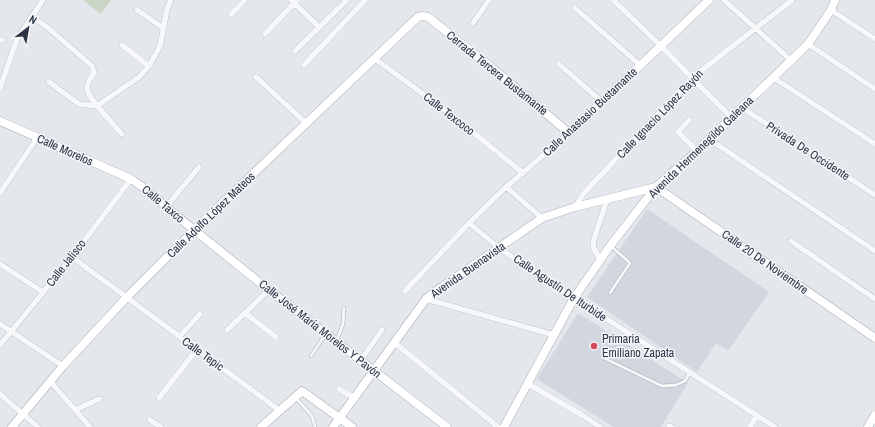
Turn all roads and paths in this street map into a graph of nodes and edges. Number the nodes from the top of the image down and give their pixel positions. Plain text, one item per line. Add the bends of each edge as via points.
1 (43, 0) edge
2 (171, 0) edge
3 (245, 0) edge
4 (347, 0) edge
5 (365, 0) edge
6 (490, 0) edge
7 (613, 0) edge
8 (709, 0) edge
9 (724, 0) edge
10 (792, 0) edge
11 (835, 0) edge
12 (294, 1) edge
13 (575, 8) dead end
14 (137, 10) dead end
15 (831, 10) junction
16 (231, 14) dead end
17 (423, 16) joint
18 (32, 17) junction
19 (472, 23) dead end
20 (319, 27) junction
21 (163, 28) junction
22 (756, 28) junction
23 (265, 34) dead end
24 (875, 39) edge
25 (808, 44) junction
26 (122, 45) dead end
27 (661, 46) junction
28 (295, 51) dead end
29 (374, 58) junction
30 (792, 61) junction
31 (304, 64) dead end
32 (559, 64) dead end
33 (640, 65) junction
34 (149, 66) junction
35 (256, 77) dead end
36 (2, 78) edge
37 (692, 78) junction
38 (774, 78) junction
39 (49, 82) dead end
40 (0, 88) edge
41 (875, 89) edge
42 (602, 101) junction
43 (97, 106) junction
44 (741, 107) junction
45 (731, 117) junction
46 (688, 120) dead end
47 (0, 121) edge
48 (306, 123) junction
49 (569, 133) junction
50 (122, 134) dead end
51 (37, 138) junction
52 (709, 139) junction
53 (875, 144) edge
54 (697, 151) junction
55 (200, 167) dead end
56 (523, 173) junction
57 (131, 179) junction
58 (656, 186) junction
59 (506, 187) junction
60 (0, 193) edge
61 (875, 195) edge
62 (607, 200) junction
63 (166, 207) junction
64 (575, 207) junction
65 (542, 218) junction
66 (469, 223) junction
67 (194, 230) junction
68 (791, 241) dead end
69 (610, 246) junction
70 (499, 248) junction
71 (875, 251) edge
72 (72, 257) junction
73 (600, 259) junction
74 (0, 264) edge
75 (269, 290) junction
76 (43, 292) junction
77 (405, 292) dead end
78 (610, 293) dead end
79 (127, 298) junction
80 (574, 298) junction
81 (875, 298) edge
82 (426, 299) junction
83 (344, 308) dead end
84 (244, 313) junction
85 (200, 314) dead end
86 (0, 324) edge
87 (227, 330) dead end
88 (382, 330) dead end
89 (11, 332) junction
90 (326, 333) junction
91 (554, 335) junction
92 (180, 336) junction
93 (276, 337) dead end
94 (875, 338) edge
95 (336, 342) junction
96 (394, 343) junction
97 (0, 345) edge
98 (197, 349) junction
99 (311, 356) dead end
100 (606, 359) dead end
101 (361, 360) junction
102 (64, 366) junction
103 (374, 371) junction
104 (690, 372) junction
105 (50, 381) junction
106 (528, 384) junction
107 (339, 389) dead end
108 (0, 394) edge
109 (294, 396) junction
110 (159, 398) dead end
111 (354, 398) junction
112 (99, 399) dead end
113 (75, 410) junction
114 (279, 410) junction
115 (23, 414) junction
116 (757, 415) junction
117 (875, 415) edge
118 (340, 418) junction
119 (150, 420) dead end
120 (12, 427) edge
121 (38, 427) edge
122 (90, 427) edge
123 (161, 427) edge
124 (261, 427) edge
125 (315, 427) edge
126 (333, 427) edge
127 (352, 427) edge
128 (447, 427) edge
129 (498, 427) edge
130 (504, 427) edge
131 (600, 427) edge
132 (750, 427) edge
133 (775, 427) edge
134 (868, 427) edge

1 - 18 street
2 - 21 street
3 - 16 street
4 - 20 street
5 - 31 street
6 - 19 street
7 - 27 street
8 - 27 main road, Calle Anastasio Bustamante
9 - 22 street
10 - 22 street, Calle Ignacio López Rayón
11 - 15 main road, Avenida Hermenegildo Galeana
12 - 20 street
12 - 23 street
13 - 33 street
14 - 21 street
15 - 24 street
15 - 25 main road, Avenida Hermenegildo Galeana
17 - 29 main road, Calle Adolfo López Mateos via 418,17
17 - 49 main road, Cerrada Tercera Bustamante via 428,17 492,67
18 - 36 street via 18,39
18 - 43 street via 92,66 94,73 87,92
20 - 28 street
21 - 34 street via 160,46
22 - 30 street
22 - 37 street, Calle Ignacio López Rayón
25 - 30 main road, Avenida Hermenegildo Galeana
25 - 41 street
26 - 34 street
27 - 33 main road, Calle Anastasio Bustamante
27 - 37 street
29 - 48 main road, Calle Adolfo López Mateos
29 - 56 street, Calle Texcoco via 453,116
30 - 38 main road, Avenida Hermenegildo Galeana
32 - 42 street
33 - 42 main road, Calle Anastasio Bustamante
34 - 43 street via 139,77
35 - 48 street
36 - 40 street
37 - 45 street
37 - 64 street, Calle Ignacio López Rayón via 584,193
38 - 44 main road, Avenida Hermenegildo Galeana
38 - 53 street
39 - 43 street via 79,104
42 - 49 main road, Calle Anastasio Bustamante
43 - 50 street
44 - 45 main road, Avenida Hermenegildo Galeana
44 - 61 street, Privada De Occidente
45 - 52 main road, Avenida Hermenegildo Galeana
46 - 54 street via 678,132
47 - 51 main road, Calle Morelos
48 - 67 main road, Calle Adolfo López Mateos
49 - 56 street, Calle Anastasio Bustamante
51 - 57 main road, Calle Morelos
51 - 60 street
52 - 54 main road, Avenida Hermenegildo Galeana
52 - 71 street
54 - 58 main road, Avenida Hermenegildo Galeana
55 - 63 street
56 - 59 street, Calle Anastasio Bustamante
57 - 63 main road, Calle Taxco
57 - 72 street, Calle Jalisco
58 - 62 main road, Avenida Buenavista
58 - 69 main road, Avenida Hermenegildo Galeana
58 - 94 main road, Calle 20 De Noviembre
59 - 65 street
59 - 66 street, Calle Anastasio Bustamante
62 - 64 main road, Avenida Buenavista
62 - 73 street via 593,242
63 - 67 main road, Calle Taxco
64 - 65 main road, Avenida Buenavista
65 - 70 main road, Avenida Buenavista
66 - 70 street, Calle Agustín De Iturbide
66 - 77 street, Calle Anastasio Bustamante
67 - 75 main road, Calle José María Morelos Y Pavón
67 - 79 main road, Calle Adolfo López Mateos
68 - 81 street
69 - 73 main road, Avenida Hermenegildo Galeana
69 - 78 lane via 630,264
70 - 80 street, Calle Agustín De Iturbide
70 - 82 main road, Avenida Buenavista
72 - 76 street, Calle Jalisco
72 - 79 street, Calle Tepic
73 - 80 main road, Avenida Hermenegildo Galeana
74 - 76 street
75 - 84 street
75 - 90 main road, Calle José María Morelos Y Pavón
76 - 89 street, Calle Jalisco
79 - 92 street, Calle Tepic
79 - 102 main road, Calle Adolfo López Mateos
80 - 91 main road, Avenida Hermenegildo Galeana
80 - 104 street, Calle Agustín De Iturbide
82 - 91 street
82 - 96 main road, Avenida Buenavista
83 - 95 lane via 343,324
84 - 87 street
84 - 93 street
85 - 92 street
86 - 89 street
88 - 101 street
89 - 97 street, Calle Jalisco
89 - 102 street
90 - 95 main road, Calle José María Morelos Y Pavón
90 - 99 lane
91 - 106 main road, Avenida Hermenegildo Galeana
92 - 98 street, Calle Tepic
95 - 101 main road, Calle José María Morelos Y Pavón
96 - 103 main road, Avenida Buenavista
96 - 129 street
98 - 110 street
98 - 114 street, Calle Tepic
100 - 104 lane via 662,386 685,382
101 - 103 main road, Calle José María Morelos Y Pavón
102 - 105 main road, Calle Adolfo López Mateos
103 - 111 main road, Avenida Buenavista
103 - 128 main road, Calle José María Morelos Y Pavón
104 - 116 street, Calle Agustín De Iturbide
105 - 113 street
105 - 115 main road, Calle Adolfo López Mateos
106 - 130 main road, Avenida Hermenegildo Galeana
106 - 131 street
107 - 111 street
108 - 115 street
109 - 114 main road
109 - 118 main road via 302,391
109 - 125 lane via 312,416
111 - 118 main road, Avenida Buenavista
112 - 113 street
113 - 122 street
114 - 124 main road
115 - 120 main road, Calle Adolfo López Mateos
115 - 121 street
116 - 132 street
116 - 133 street, Calle Agustín De Iturbide
117 - 134 main road
118 - 126 main road, Avenida Buenavista
118 - 127 main road
119 - 123 street

